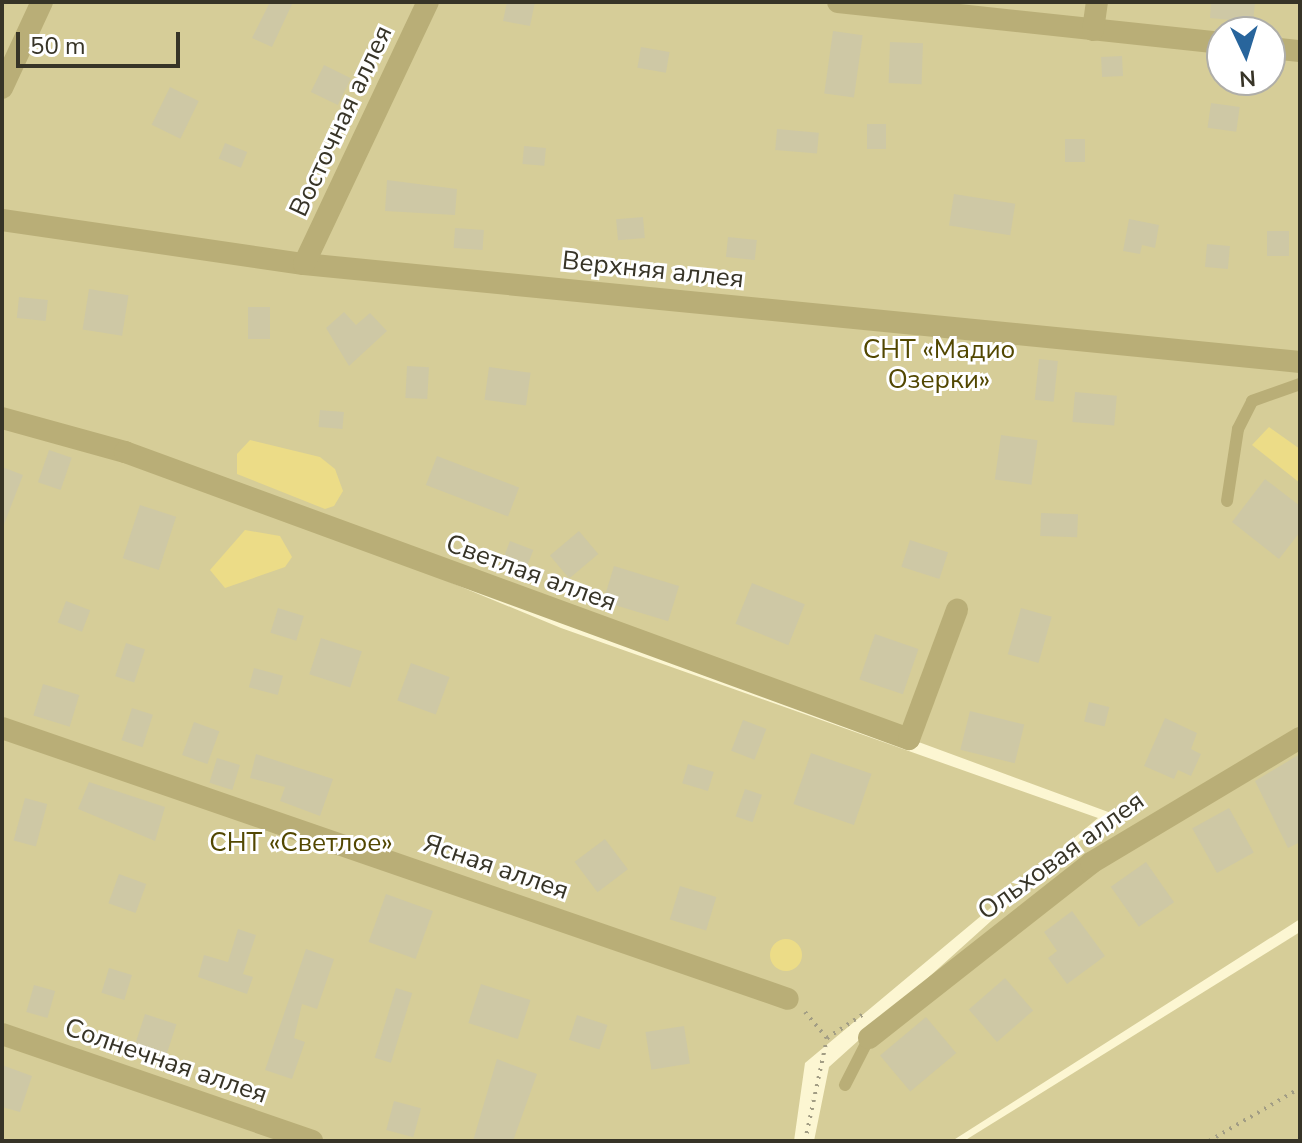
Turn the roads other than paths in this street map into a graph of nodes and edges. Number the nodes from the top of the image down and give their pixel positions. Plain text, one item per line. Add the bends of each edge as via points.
1 (42, 2) edge
2 (428, 2) edge
3 (838, 2) edge
4 (1097, 2) edge
5 (1093, 30) junction
6 (1206, 41) edge
7 (2, 88) edge
8 (2, 220) edge
9 (304, 264) junction
10 (1300, 362) edge
11 (1300, 384) edge
12 (2, 418) edge
13 (1227, 501) dead end
14 (957, 610) dead end
15 (2, 728) edge
16 (1300, 738) edge
17 (788, 999) road end
18 (2, 1034) edge
19 (869, 1038) joint
20 (845, 1085) dead end
21 (312, 1141) edge

1 - 7 street
2 - 9 street, Восточная аллея
3 - 5 street
4 - 5 street
5 - 6 street
8 - 9 street, Верхняя аллея
9 - 10 street, Верхняя аллея
11 - 13 lane via 1252,401 1238,429
12 - 14 street, Светлая аллея via 125,452 909,739
15 - 17 street, Ясная аллея
16 - 19 street, Ольховая аллея via 1091,863
18 - 21 street, Солнечная аллея
19 - 20 lane

